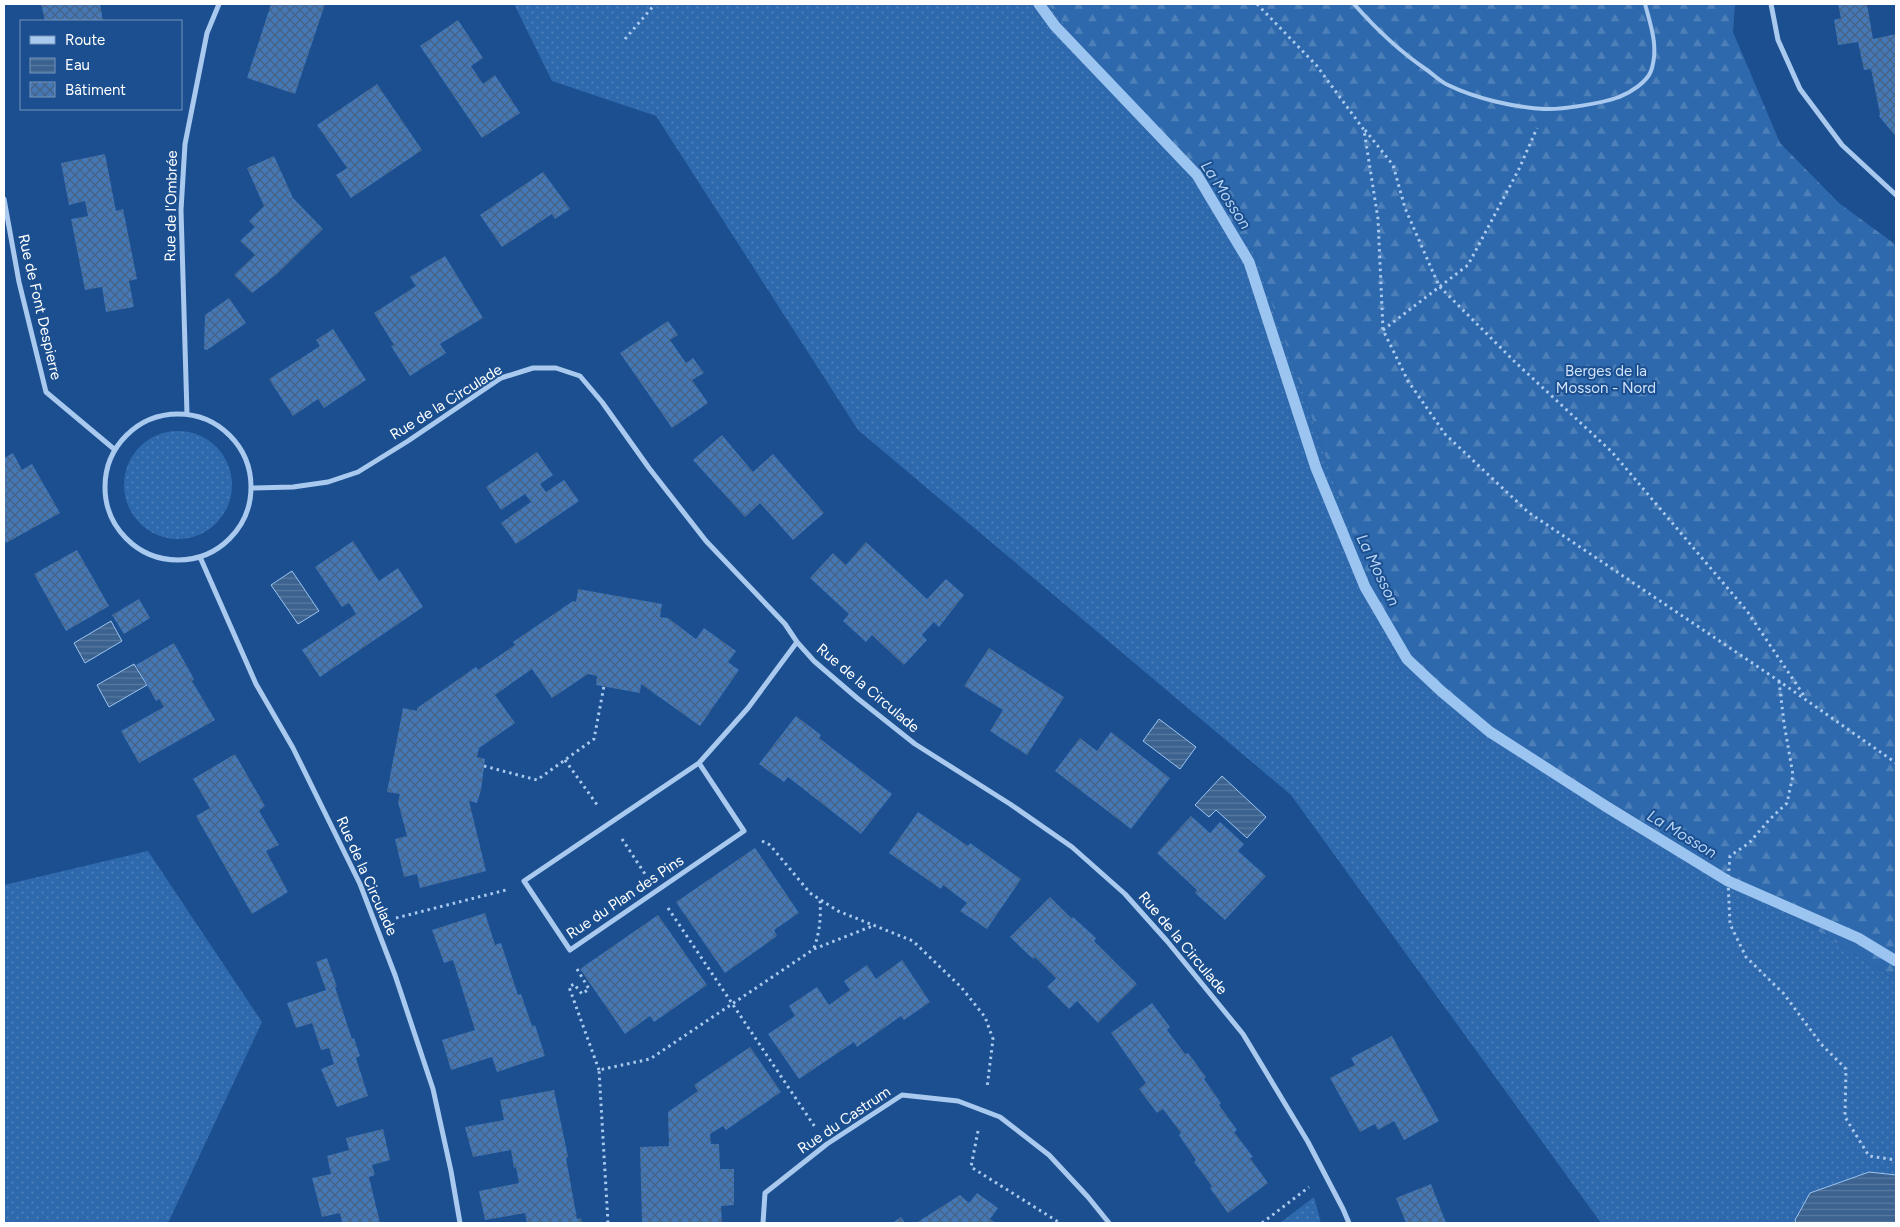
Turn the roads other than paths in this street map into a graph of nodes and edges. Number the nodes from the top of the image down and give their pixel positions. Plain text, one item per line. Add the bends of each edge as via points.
1 (218, 4) edge
2 (1354, 4) edge
3 (1645, 4) edge
4 (1771, 4) edge
5 (1896, 195) edge
6 (4, 199) edge
7 (187, 414) junction
8 (114, 449) junction
9 (251, 488) junction
10 (200, 557) junction
11 (797, 642) junction
12 (699, 763) junction
13 (460, 1223) edge
14 (763, 1223) edge
15 (1109, 1223) edge
16 (1349, 1223) edge

1 - 7 street, Rue de l'Ombrée via 207,33 185,144 181,210
2 - 3 lane via 1376,29 1447,85 1494,101 1545,109 1620,97 1636,88 1650,73 1654,56 1653,34
4 - 5 street via 1778,40 1800,89 1842,145
6 - 8 street, Rue de Font Despierre via 46,392
7 - 8 street via 166,414 145,421 128,432
7 - 9 street via 208,420 226,431 240,447 248,467
8 - 10 street via 106,473 105,498 113,522 129,542 150,555 175,560
9 - 10 street via 248,510 237,531 220,547
9 - 11 street, Rue de la Circulade via 328,482 358,472 501,378 533,368 556,368 580,376 706,541 785,624
10 - 13 street, Rue de la Circulade via 256,684 293,748 360,884 396,975 433,1089
11 - 12 street via 748,708
11 - 16 street, Rue de la Circulade via 814,661 915,744 1072,848 1125,894 1243,1034 1308,1142
12 - 12 street, Rue du Plan des Pins via 744,831 570,950 524,880
14 - 15 street, Rue du Castrum via 766,1192 827,1144 902,1095 958,1101 1000,1117 1049,1155

